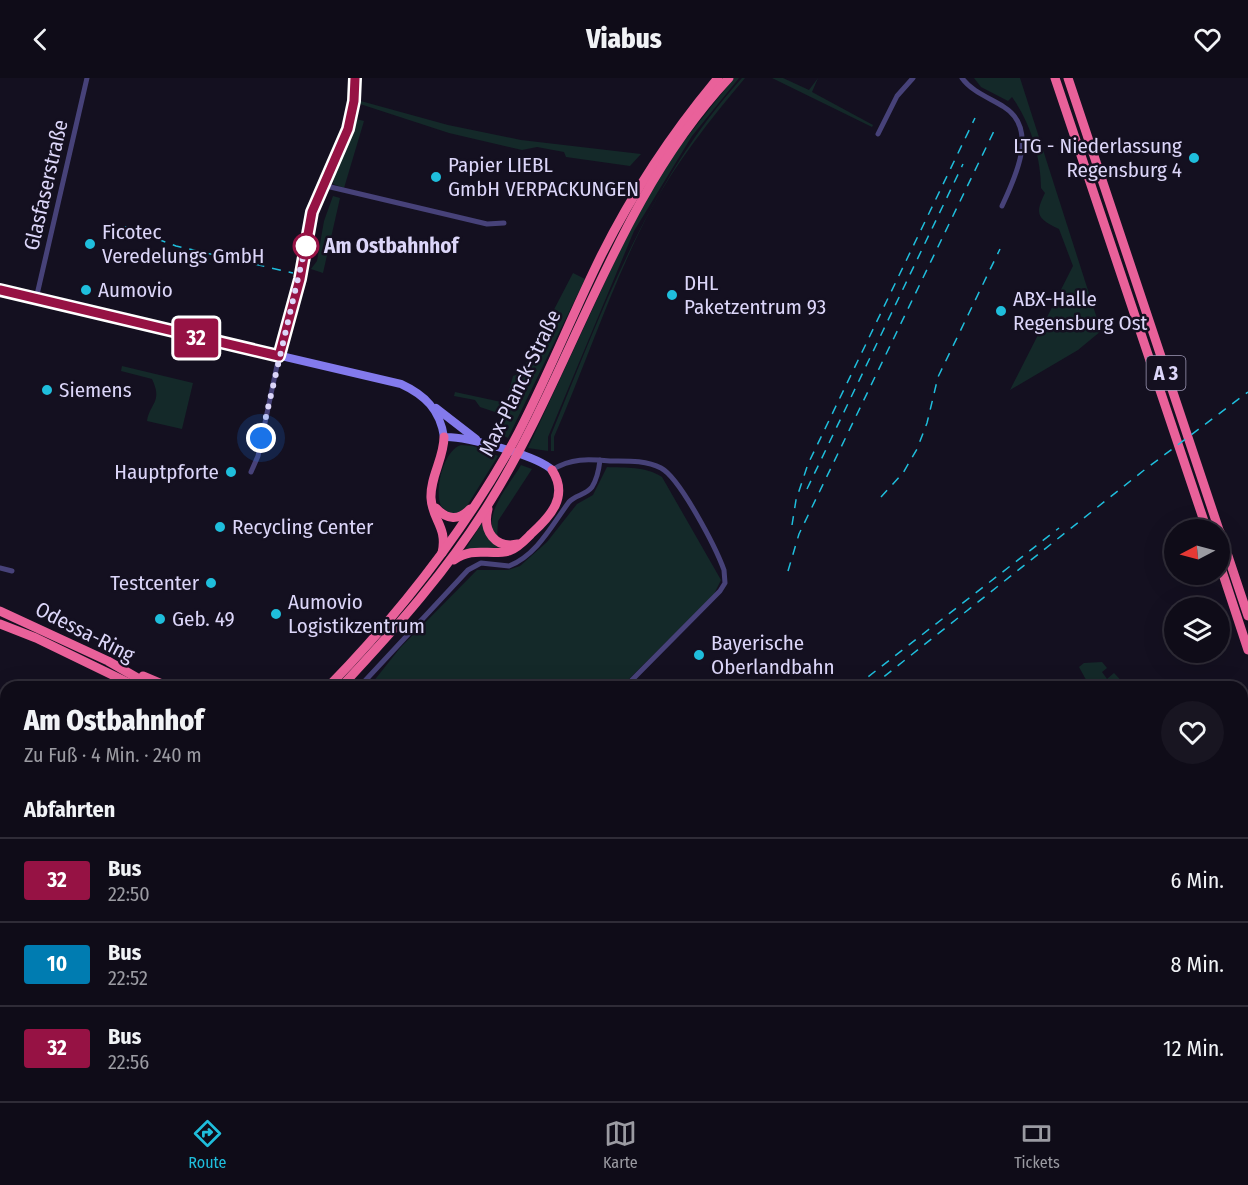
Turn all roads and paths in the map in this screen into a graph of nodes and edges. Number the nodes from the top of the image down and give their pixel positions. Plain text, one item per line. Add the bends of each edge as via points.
1 (87, 78) edge
2 (355, 78) edge
3 (718, 78) edge
4 (729, 78) edge
5 (913, 78) edge
6 (962, 78) edge
7 (968, 78) edge
8 (1055, 78) edge
9 (1068, 78) edge
10 (972, 88) junction
11 (878, 134) dead end
12 (322, 186) junction
13 (1002, 206) dead end
14 (504, 223) dead end
15 (0, 290) edge
16 (36, 299) junction
17 (279, 356) junction
18 (432, 405) junction
19 (444, 437) junction
20 (478, 440) junction
21 (518, 441) junction
22 (600, 460) junction
23 (552, 470) junction
24 (251, 472) dead end
25 (488, 496) junction
26 (432, 502) junction
27 (1204, 519) edge
28 (1215, 519) edge
29 (523, 542) junction
30 (444, 561) junction
31 (1230, 563) edge
32 (0, 568) edge
33 (12, 571) dead end
34 (1227, 585) edge
35 (0, 611) edge
36 (1248, 616) edge
37 (0, 624) edge
38 (1248, 650) edge
39 (108, 661) junction
40 (125, 681) edge
41 (143, 681) edge
42 (156, 681) edge
43 (334, 681) edge
44 (346, 681) edge
45 (368, 681) edge
46 (632, 681) edge

1 - 16 street, Glasfaserstraße
2 - 12 street via 348,129
3 - 21 highway, Max-Planck-Straße via 661,153 623,214
4 - 21 highway, Max-Planck-Straße via 668,157 630,220
5 - 11 street via 897,96
6 - 10 street
7 - 10 street
8 - 27 highway, A 3
9 - 28 highway, A 3
10 - 13 street via 1010,112 1021,133 1020,159
12 - 14 street via 487,224
12 - 17 street via 310,218 300,279
15 - 16 street
16 - 17 street
17 - 18 street via 401,384
17 - 24 street via 258,456
18 - 19 street
18 - 20 street
19 - 20 street
19 - 26 highway
20 - 23 street via 541,461
21 - 25 highway, Max-Planck-Straße
22 - 23 street via 573,460
22 - 45 street via 594,484 570,501 564,514 533,549 509,566 481,563 468,570
22 - 46 street via 648,464 671,474 725,576 720,591
23 - 29 highway via 559,482 557,505
25 - 26 highway via 454,518 446,517
25 - 29 highway via 486,522 490,536 503,544
25 - 30 highway, Max-Planck-Straße
26 - 30 highway via 444,532
29 - 30 highway via 508,551 468,552
30 - 43 highway, Max-Planck-Straße
30 - 44 highway, Max-Planck-Straße via 416,604
31 - 36 highway, A 3
32 - 33 street
34 - 38 highway
35 - 39 highway, Odessa-Ring
37 - 40 highway, Odessa-Ring
39 - 41 highway, Odessa-Ring
39 - 42 highway

